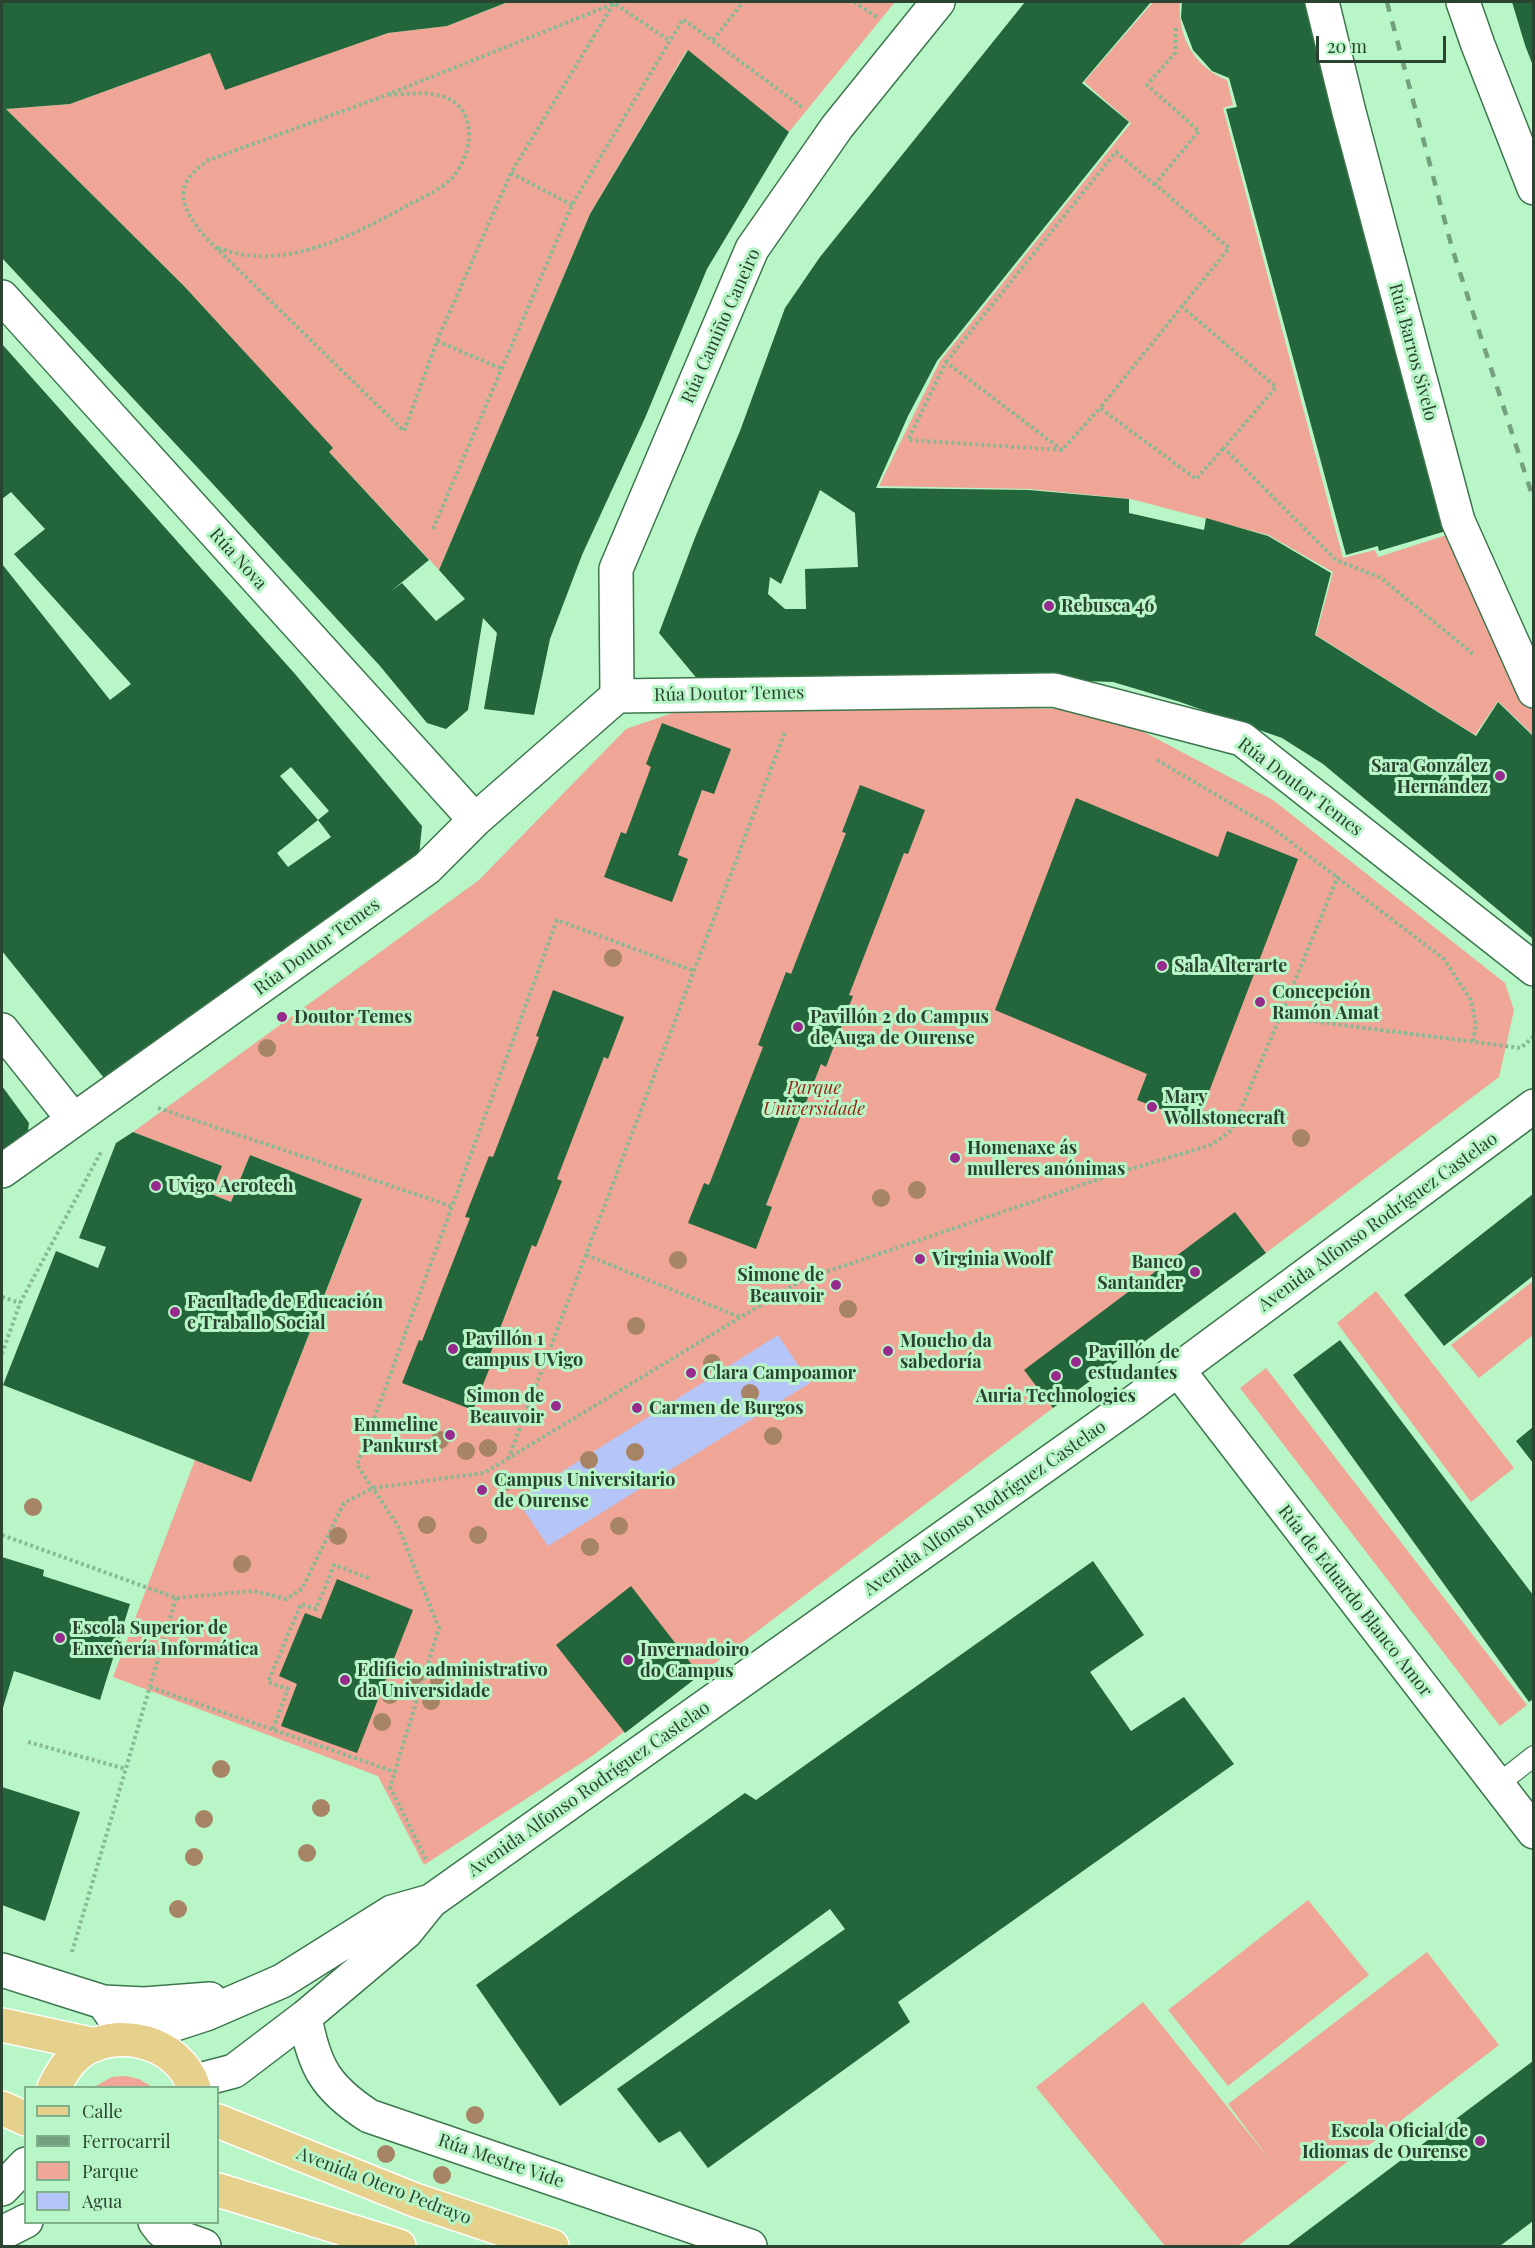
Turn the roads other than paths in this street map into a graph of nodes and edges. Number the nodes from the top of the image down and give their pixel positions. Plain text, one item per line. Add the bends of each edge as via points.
1 (938, 2) edge
2 (1322, 2) edge
3 (1464, 2) edge
4 (1533, 188) edge
5 (2, 297) edge
6 (1533, 691) edge
7 (617, 696) junction
8 (475, 820) junction
9 (1533, 969) edge
10 (2, 1030) edge
11 (1533, 1106) edge
12 (73, 1119) junction
13 (2, 1171) edge
14 (1178, 1370) junction
15 (1533, 1756) edge
16 (1497, 1785) junction
17 (1533, 1832) edge
18 (431, 1901) junction
19 (2, 1970) edge
20 (247, 1996) junction
21 (103, 2002) junction
22 (305, 2017) junction
23 (2, 2025) edge
24 (129, 2039) junction
25 (95, 2045) junction
26 (193, 2085) edge
27 (55, 2086) edge
28 (2, 2108) edge
29 (24, 2118) edge
30 (219, 2121) edge
31 (24, 2166) edge
32 (2, 2189) edge
33 (219, 2190) edge
34 (24, 2222) edge
35 (156, 2224) edge
36 (2, 2233) edge
37 (204, 2247) edge
38 (399, 2247) edge
39 (552, 2247) edge
40 (750, 2247) edge

1 - 7 street, Rúa Camiño Caneiro via 834,130 752,249 616,568
2 - 6 street, Rúa Barros Sivelo via 1458,521
3 - 4 street
5 - 8 street, Rúa Nova
7 - 8 street, Rúa Doutor Temes
7 - 9 street, Rúa Doutor Temes via 1054,690 1242,739
8 - 12 street, Rúa Doutor Temes via 427,868
10 - 12 street
11 - 14 street, Avenida Alfonso Rodríguez Castelao
12 - 13 street, Rúa Doutor Temes
14 - 16 street, Rúa de Eduardo Blanco Amor
14 - 18 street, Avenida Alfonso Rodríguez Castelao
15 - 16 lane
16 - 17 street, Rúa de Eduardo Blanco Amor
18 - 20 street, Avenida Alfonso Rodríguez Castelao via 392,1912 282,1982
18 - 22 street, Avenida Alfonso Rodríguez Castelao via 406,1932
19 - 21 street
20 - 21 street via 144,2004
20 - 24 street, Avenida Alfonso Rodríguez Castelao
21 - 24 street
22 - 26 street, Avenida Alfonso Rodríguez Castelao via 234,2071
22 - 40 street, Rúa Mestre Vide via 309,2043 323,2076 342,2098 369,2116
23 - 25 main road
24 - 25 main road
24 - 26 main road via 168,2053
25 - 27 main road via 65,2068
28 - 29 main road
30 - 39 main road, Avenida Otero Pedrayo via 415,2199
31 - 32 street
33 - 38 main road
34 - 36 street
35 - 37 street via 162,2231

